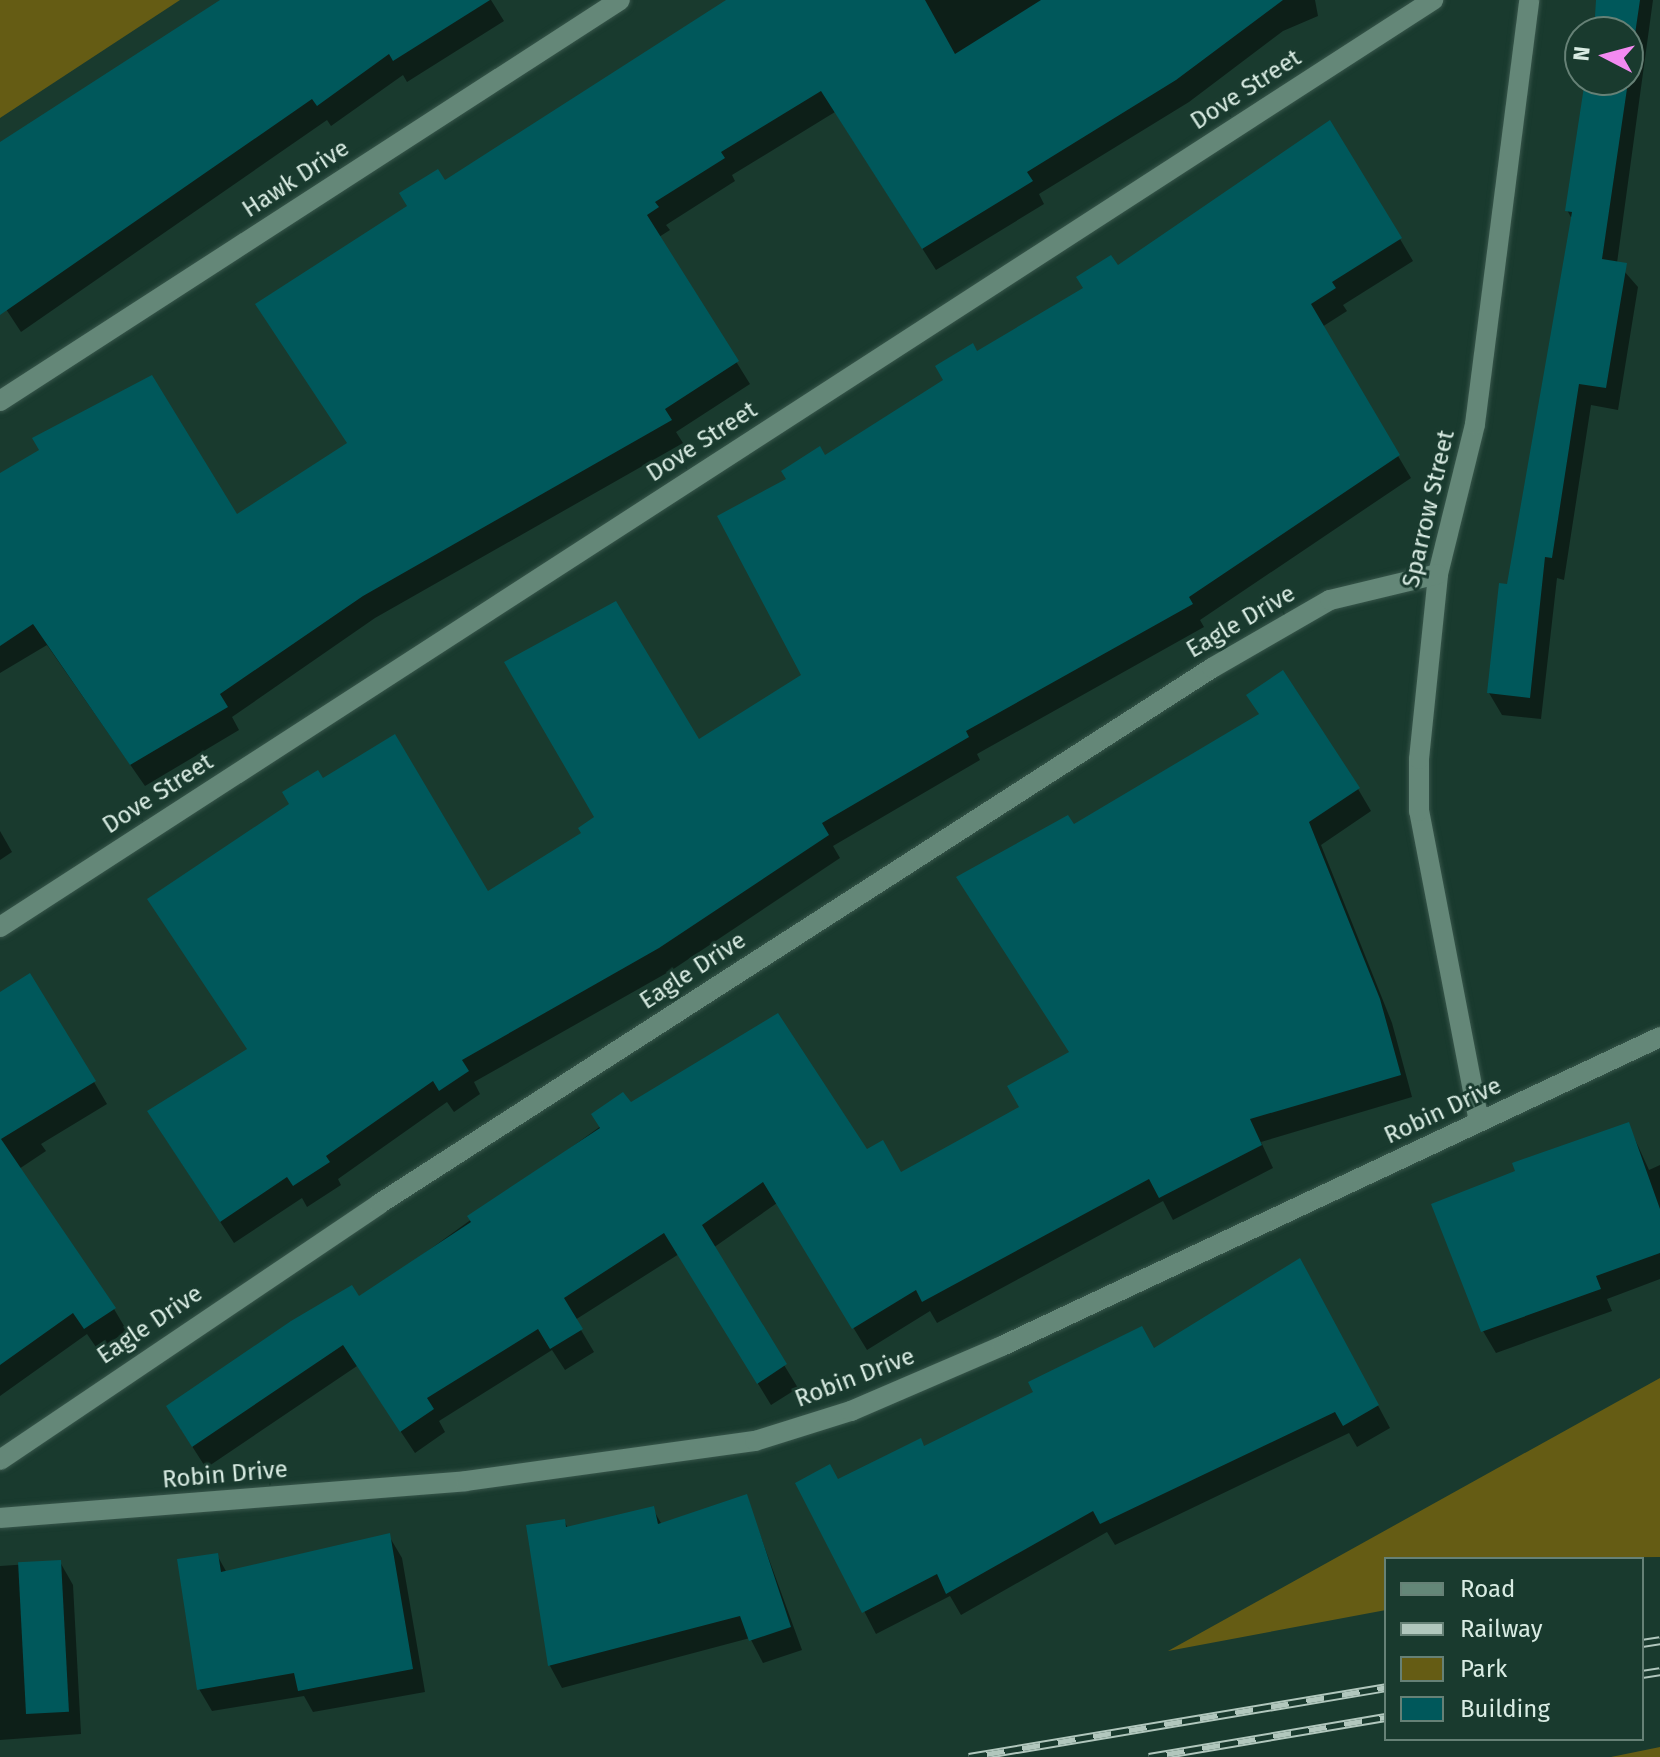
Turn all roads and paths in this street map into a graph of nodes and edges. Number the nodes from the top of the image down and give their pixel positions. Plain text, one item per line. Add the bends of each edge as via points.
1 (620, 0) edge
2 (1433, 0) edge
3 (1529, 0) edge
4 (0, 401) edge
5 (1438, 574) junction
6 (0, 927) edge
7 (1660, 1037) edge
8 (1479, 1122) junction
9 (0, 1460) edge
10 (0, 1518) edge

1 - 4 street, Hawk Drive
2 - 6 street, Dove Street
3 - 5 street, Sparrow Street via 1475,424
5 - 8 street, Sparrow Street via 1419,811
5 - 9 street, Eagle Drive via 1330,600 1212,668 379,1204
7 - 8 street, Robin Drive
8 - 10 street, Robin Drive via 1002,1346 851,1411 755,1441 466,1481

